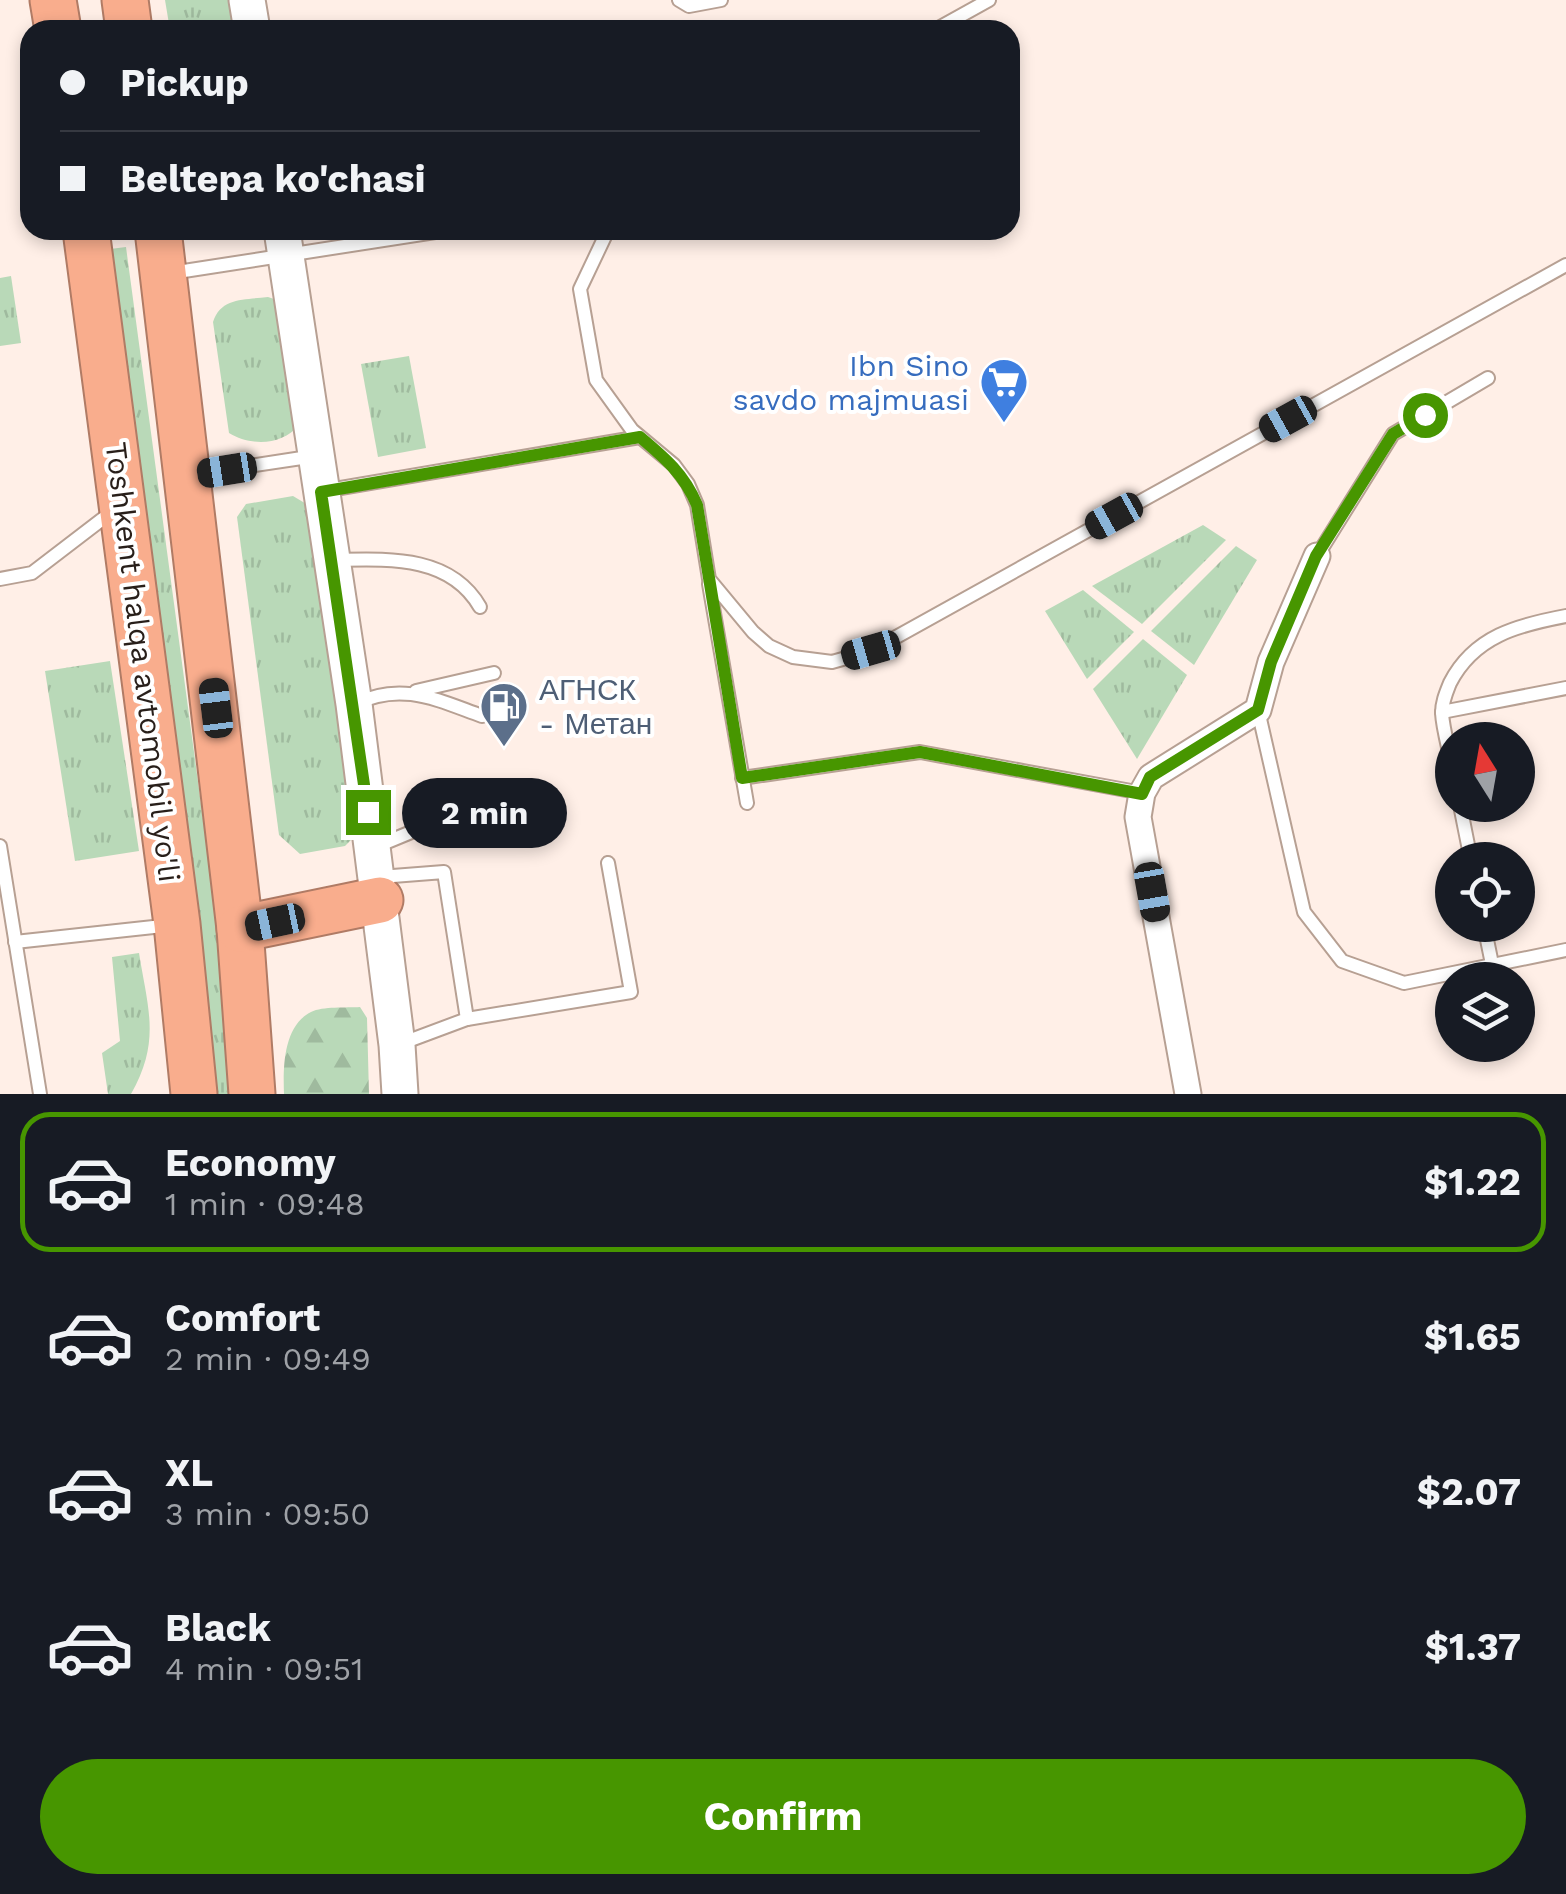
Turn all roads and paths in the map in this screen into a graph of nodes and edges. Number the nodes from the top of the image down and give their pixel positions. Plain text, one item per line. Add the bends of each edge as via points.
1 (679, 0) edge
2 (721, 0) edge
3 (989, 0) edge
4 (953, 20) edge
5 (87, 240) edge
6 (159, 240) edge
7 (311, 240) edge
8 (603, 240) edge
9 (284, 242) edge
10 (1566, 265) edge
11 (164, 274) junction
12 (1488, 378) dead end
13 (640, 437) junction
14 (316, 456) junction
15 (188, 476) junction
16 (321, 492) junction
17 (122, 504) junction
18 (1316, 556) joint
19 (331, 560) junction
20 (0, 579) edge
21 (709, 580) junction
22 (480, 607) dead end
23 (1566, 616) edge
24 (494, 674) dead end
25 (1566, 688) edge
26 (414, 691) junction
27 (354, 704) junction
28 (1258, 710) junction
29 (1442, 712) junction
30 (482, 716) dead end
31 (1444, 722) edge
32 (742, 778) junction
33 (1142, 794) junction
34 (496, 796) dead end
35 (747, 803) dead end
36 (0, 846) edge
37 (608, 863) dead end
38 (376, 875) junction
39 (177, 924) junction
40 (240, 929) junction
41 (16, 942) junction
42 (1566, 950) edge
43 (1503, 962) edge
44 (1435, 976) edge
45 (468, 1019) junction
46 (397, 1044) junction
47 (40, 1094) edge
48 (194, 1094) edge
49 (252, 1094) edge
50 (400, 1094) edge
51 (1188, 1094) edge

1 - 2 lane via 689,6
3 - 4 lane
5 - 17 highway, Toshkent halqa avtomobil yo'li
6 - 11 highway
7 - 9 lane
8 - 13 lane via 580,289 596,380
9 - 11 lane
9 - 14 street
10 - 21 lane via 871,650 832,662 792,657 753,632
11 - 15 highway
12 - 18 lane via 1393,434
13 - 16 lane
13 - 21 lane via 688,484
14 - 15 lane
14 - 16 street
15 - 40 highway
16 - 19 street
17 - 20 lane via 32,573
17 - 39 highway, Toshkent halqa avtomobil yo'li
18 - 28 street
19 - 22 lane via 426,564 469,588
19 - 27 street
21 - 32 lane
23 - 29 lane via 1490,638 1456,673
24 - 26 lane
25 - 29 lane
26 - 27 lane
26 - 30 lane
27 - 38 street
28 - 33 street via 1150,777
28 - 44 lane via 1304,912 1342,962 1404,983
29 - 31 lane
32 - 33 lane via 920,752
32 - 35 lane
33 - 51 street via 1138,817
34 - 38 lane
36 - 41 lane
37 - 45 lane via 631,992
38 - 40 highway
38 - 45 lane via 444,872
38 - 46 street
39 - 41 lane
39 - 48 highway, Toshkent halqa avtomobil yo'li
40 - 49 highway
41 - 47 lane
42 - 43 lane
45 - 46 lane
46 - 50 street

